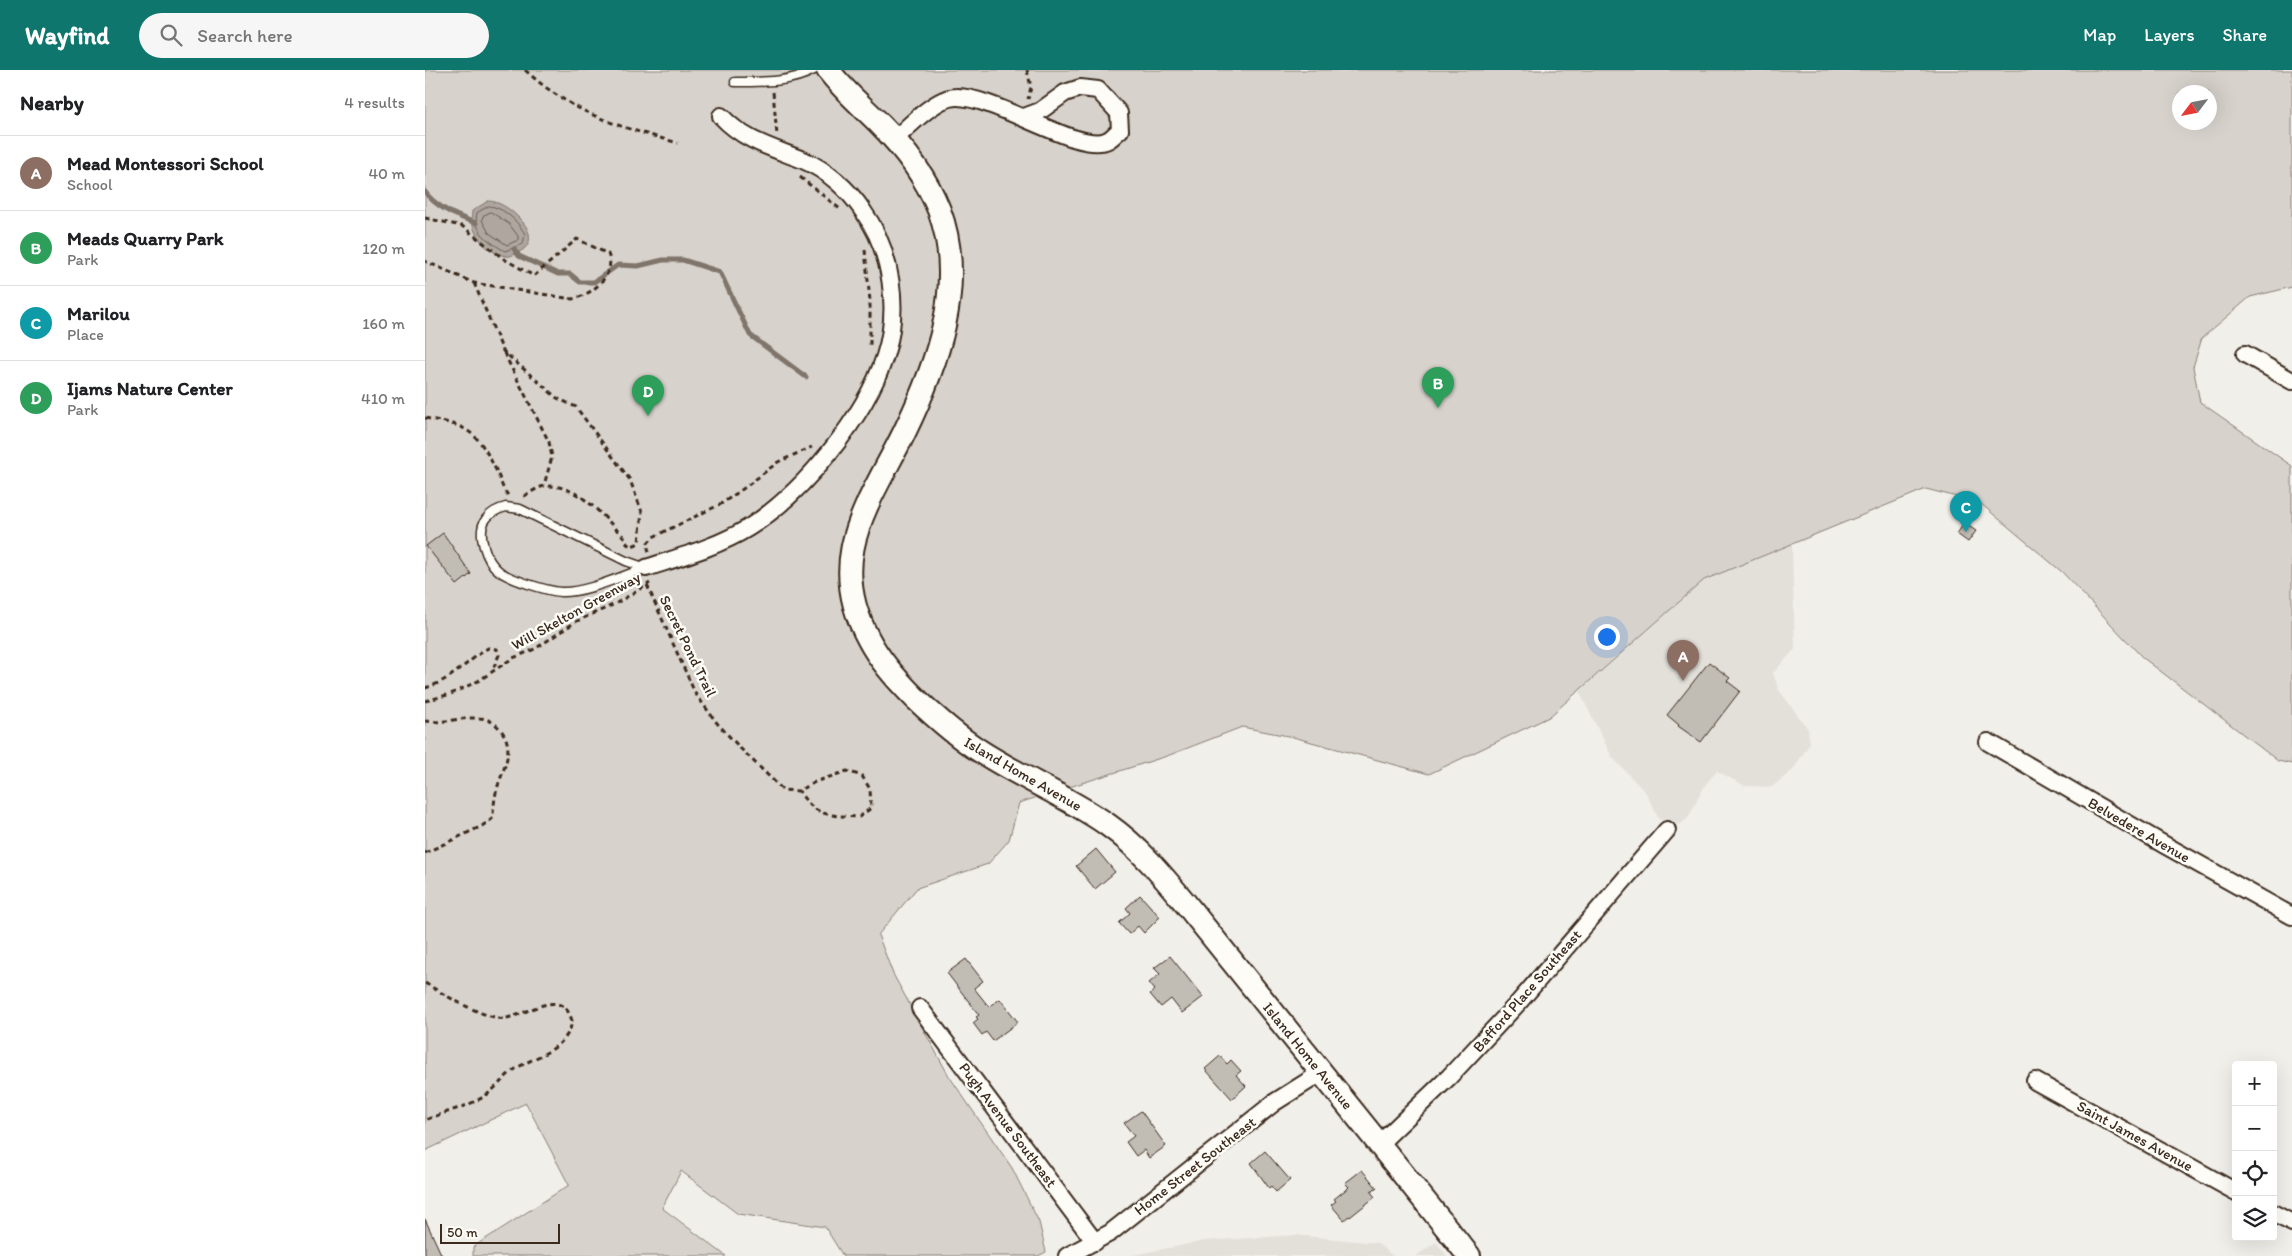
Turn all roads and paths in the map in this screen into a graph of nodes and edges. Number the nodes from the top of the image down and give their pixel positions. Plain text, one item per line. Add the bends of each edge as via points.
1 (525, 70) edge
2 (814, 70) edge
3 (828, 70) edge
4 (1027, 70) edge
5 (735, 82) dead end
6 (769, 82) junction
7 (721, 116) dead end
8 (1024, 117) junction
9 (894, 140) junction
10 (678, 143) dead end
11 (783, 153) junction
12 (845, 213) dead end
13 (425, 218) edge
14 (864, 247) dead end
15 (425, 261) edge
16 (473, 283) junction
17 (503, 351) junction
18 (870, 351) dead end
19 (2245, 354) dead end
20 (2292, 381) edge
21 (425, 418) edge
22 (815, 445) dead end
23 (545, 485) junction
24 (517, 505) junction
25 (639, 544) junction
26 (647, 544) junction
27 (650, 567) junction
28 (647, 585) junction
29 (492, 671) junction
30 (425, 688) edge
31 (425, 702) edge
32 (425, 722) edge
33 (1987, 742) dead end
34 (799, 791) junction
35 (1667, 830) dead end
36 (425, 853) edge
37 (2292, 916) edge
38 (425, 984) edge
39 (920, 1008) dead end
40 (1321, 1073) junction
41 (2035, 1081) dead end
42 (425, 1120) edge
43 (1379, 1144) junction
44 (2232, 1190) edge
45 (2277, 1214) edge
46 (2292, 1223) edge
47 (1095, 1242) junction
48 (1067, 1256) edge
49 (1469, 1256) edge

1 - 10 path via 560,99 588,114
2 - 6 lane via 791,80
3 - 9 street, Island Home Avenue
4 - 8 path via 1031,87
5 - 6 lane
6 - 11 path via 774,96 778,141
7 - 11 street via 743,136
8 - 8 street via 1055,133 1087,143 1107,141 1120,130 1119,113 1098,90 1080,88 1065,93 1040,111
8 - 9 street via 955,97 930,107
9 - 40 street, Island Home Avenue via 920,173 939,210 947,238 950,282 944,326 928,376 905,431 870,497 855,536 851,558 852,590 863,628 877,653 900,682 950,729 979,751 1089,812 1138,849
11 - 12 path via 790,167 804,181
11 - 27 street via 814,166 832,178 853,199 873,227 885,258 891,290 891,326 885,355 875,381 846,430 781,504 728,538
13 - 16 path via 462,226 504,259 534,276 577,239 608,254 610,260 601,283 591,292 572,299
14 - 18 path via 870,301
15 - 16 path
16 - 17 path
17 - 23 path via 549,442 552,457
17 - 25 path via 557,398 576,407 630,480 642,512
19 - 20 street
21 - 24 path via 454,423 478,439 505,493
22 - 26 path via 785,458 721,504 653,537
23 - 24 path
23 - 25 path via 578,494 625,538 627,544
24 - 27 lane via 626,561
24 - 27 lane via 495,511 486,519 482,530 486,553 500,573 550,590 569,592
25 - 26 path
26 - 27 path, Will Skelton Greenway
27 - 28 path, Will Skelton Greenway via 658,573
28 - 29 path, Will Skelton Greenway
28 - 34 path, Secret Pond Trail via 695,693 711,715 783,790
29 - 30 path via 499,655 497,649 488,648 471,658 458,673
29 - 31 path, Will Skelton Greenway via 451,694
32 - 36 path via 482,718 500,728 507,738 509,750 496,790 492,819
33 - 37 street, Belvedere Avenue
34 - 34 path, Secret Pond Trail via 847,772 862,776 870,789 871,808 859,818 823,814 807,803
35 - 43 street, Bafford Place Southeast via 1519,1002 1449,1077
38 - 42 path via 497,1018 507,1019 538,1005 554,1004 566,1009 572,1021 569,1034 557,1046 544,1056 518,1067 487,1095
39 - 47 street, Pugh Avenue Southeast
40 - 43 street, Island Home Avenue
40 - 47 street, Home Street Southeast via 1275,1102
41 - 44 street, Saint James Avenue
43 - 49 street, Island Home Avenue
45 - 46 street
47 - 48 street, Home Street Southeast

